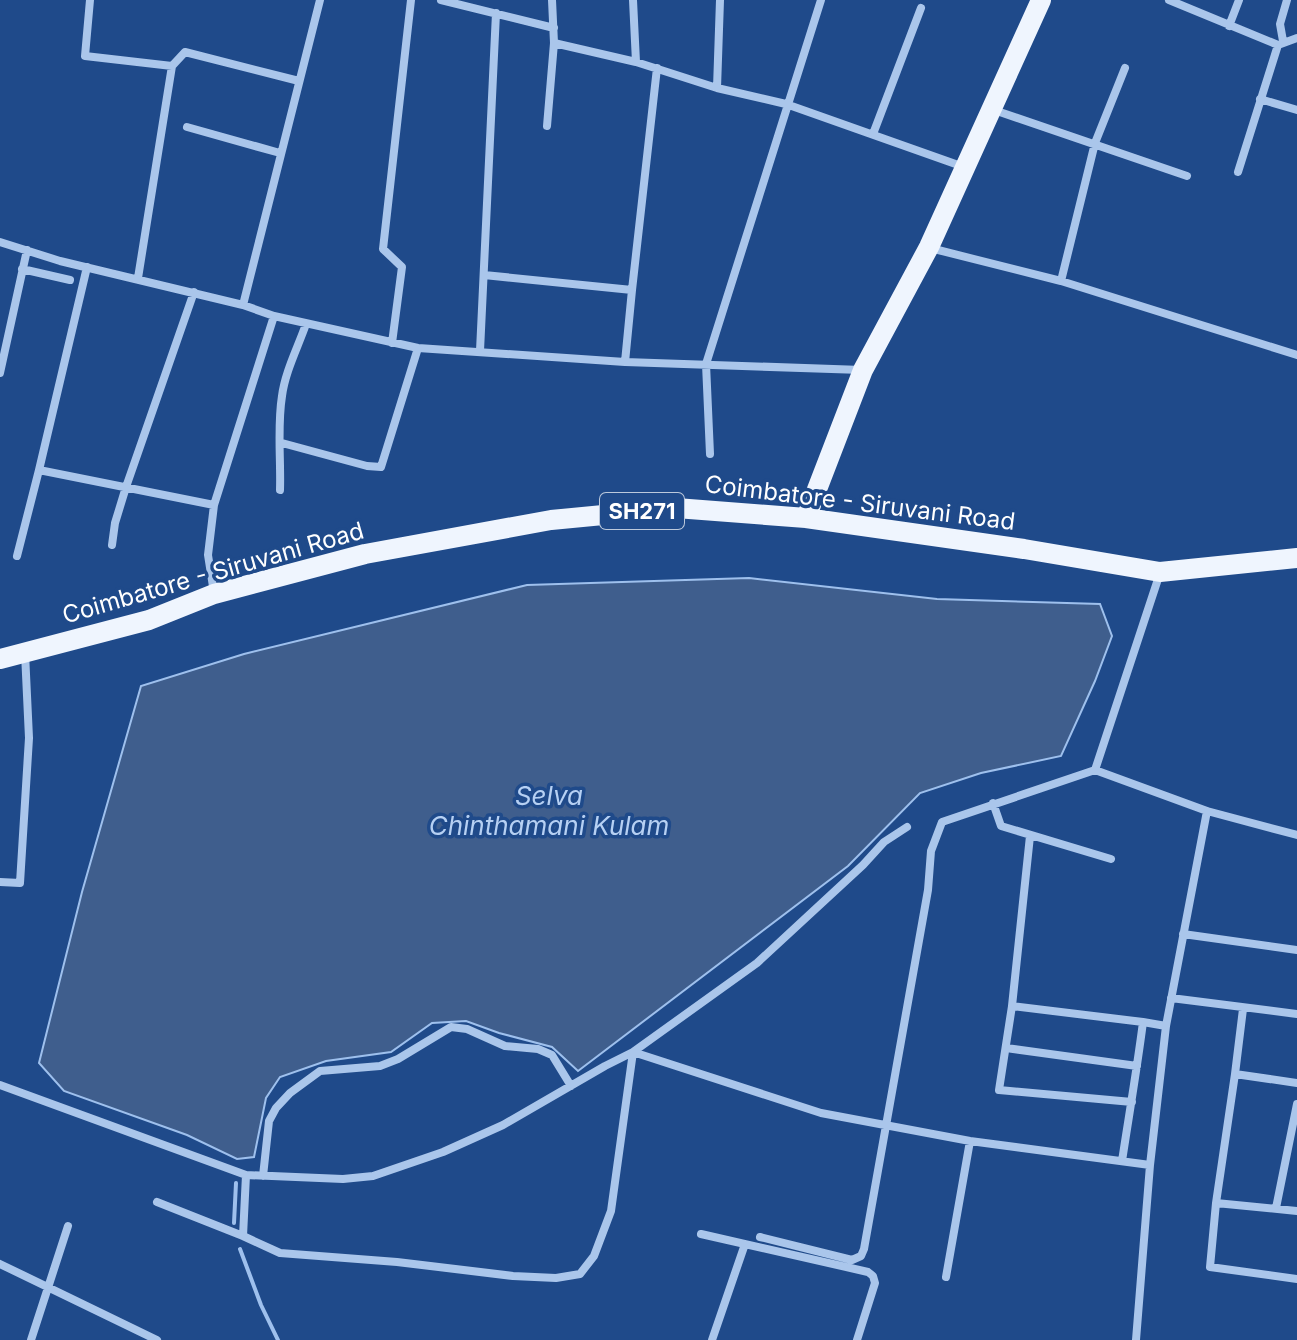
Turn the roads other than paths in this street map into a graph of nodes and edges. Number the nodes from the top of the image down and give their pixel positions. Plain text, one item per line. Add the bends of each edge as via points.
1 (90, 0) edge
2 (320, 0) edge
3 (411, 0) edge
4 (441, 0) edge
5 (552, 0) edge
6 (633, 0) edge
7 (720, 0) edge
8 (821, 0) edge
9 (1041, 0) edge
10 (1169, 0) edge
11 (1239, 0) edge
12 (1287, 0) edge
13 (921, 8) dead end
14 (496, 13) junction
15 (1229, 26) junction
16 (554, 28) junction
17 (1297, 38) edge
18 (554, 43) junction
19 (1280, 43) junction
20 (636, 62) junction
21 (172, 66) junction
22 (657, 68) junction
23 (1125, 68) dead end
24 (299, 81) junction
25 (717, 88) junction
26 (1260, 99) junction
27 (786, 104) junction
28 (990, 109) junction
29 (1297, 110) edge
30 (547, 126) dead end
31 (187, 127) dead end
32 (873, 134) junction
33 (1095, 143) junction
34 (280, 153) junction
35 (964, 167) junction
36 (1238, 172) dead end
37 (1187, 176) dead end
38 (0, 242) edge
39 (929, 247) junction
40 (27, 250) junction
41 (87, 267) junction
42 (22, 269) junction
43 (484, 275) junction
44 (138, 278) junction
45 (70, 280) dead end
46 (1061, 281) junction
47 (632, 290) junction
48 (194, 292) junction
49 (243, 305) junction
50 (274, 316) junction
51 (306, 324) junction
52 (392, 343) junction
53 (418, 348) junction
54 (480, 351) junction
55 (1297, 355) edge
56 (625, 362) junction
57 (706, 364) junction
58 (863, 370) junction
59 (0, 373) edge
60 (282, 443) junction
61 (710, 454) dead end
62 (39, 470) junction
63 (126, 487) junction
64 (280, 490) dead end
65 (214, 505) junction
66 (806, 518) junction
67 (112, 545) dead end
68 (17, 556) dead end
69 (1297, 558) edge
70 (1160, 572) junction
71 (214, 594) junction
72 (25, 652) junction
73 (0, 659) edge
74 (1095, 770) junction
75 (993, 803) junction
76 (1207, 811) junction
77 (907, 827) dead end
78 (1297, 835) edge
79 (1030, 836) junction
80 (1111, 859) dead end
81 (0, 882) edge
82 (1183, 934) junction
83 (1297, 950) edge
84 (1171, 998) junction
85 (1012, 1006) junction
86 (1243, 1009) junction
87 (1297, 1014) edge
88 (1143, 1022) junction
89 (1166, 1026) junction
90 (1006, 1048) junction
91 (633, 1052) junction
92 (1137, 1066) junction
93 (1235, 1074) junction
94 (1297, 1083) edge
95 (0, 1085) edge
96 (571, 1086) junction
97 (1132, 1102) junction
98 (1297, 1104) edge
99 (886, 1125) junction
100 (970, 1141) junction
101 (1122, 1161) junction
102 (1150, 1165) junction
103 (246, 1175) junction
104 (263, 1176) junction
105 (157, 1202) dead end
106 (1216, 1203) junction
107 (1276, 1208) junction
108 (1297, 1211) edge
109 (68, 1226) dead end
110 (701, 1234) dead end
111 (243, 1236) junction
112 (760, 1237) dead end
113 (745, 1244) junction
114 (0, 1264) edge
115 (946, 1277) dead end
116 (1297, 1279) edge
117 (48, 1287) junction
118 (31, 1340) edge
119 (157, 1340) edge
120 (712, 1340) edge
121 (857, 1340) edge
122 (1136, 1340) edge

1 - 21 street via 85,56
2 - 24 street
3 - 52 street via 383,249 402,267
4 - 14 street
5 - 16 street
6 - 20 street
7 - 25 street
8 - 27 street
9 - 28 main road
10 - 15 street
11 - 15 street
12 - 19 street
13 - 32 street
14 - 16 street
14 - 43 street
15 - 19 street
16 - 18 street
17 - 19 street
18 - 20 street
18 - 30 street
19 - 26 street
20 - 22 street
21 - 24 street via 185,52
21 - 44 street
22 - 25 street
22 - 47 street
23 - 33 street
24 - 34 street
25 - 27 street
26 - 29 street
26 - 36 street
27 - 32 street
27 - 57 street
28 - 33 street
28 - 35 main road
31 - 34 street
32 - 35 street
33 - 37 street
33 - 46 street
34 - 49 street
35 - 39 main road
38 - 40 street
39 - 46 street
39 - 58 main road
40 - 41 street
40 - 42 street
41 - 44 street
41 - 62 street
42 - 45 street
42 - 59 street
43 - 47 street
43 - 54 street
44 - 48 street
46 - 55 street
47 - 56 street
48 - 49 street
48 - 63 street
49 - 50 street
50 - 51 street
50 - 65 street
51 - 52 street
51 - 60 street via 282,392
52 - 53 street
53 - 54 street
53 - 60 street via 381,467
54 - 56 street
56 - 57 street
57 - 58 street
57 - 61 street
58 - 66 main road
60 - 64 street
62 - 63 street
62 - 68 street
63 - 65 street
63 - 67 street
65 - 71 street via 208,555
66 - 70 main road, Coimbatore - Siruvani Road / SH271
66 - 71 main road, Coimbatore - Siruvani Road / SH271 via 676,508 551,520 365,554
69 - 70 main road, Coimbatore - Siruvani Road / SH271
70 - 74 street
71 - 72 main road, Coimbatore - Siruvani Road / SH271 via 149,620
72 - 73 main road, Coimbatore - Siruvani Road / SH271
72 - 81 street via 29,738 20,883
74 - 75 street
74 - 76 street
75 - 79 street via 1001,826
75 - 99 street via 942,822 931,851
76 - 78 street
76 - 82 street
77 - 91 street via 884,842 757,963
79 - 80 street
79 - 85 street
82 - 83 street
82 - 84 street
84 - 86 street
84 - 89 street
85 - 88 street
85 - 90 street
86 - 87 street
86 - 93 street
88 - 89 street
88 - 92 street
89 - 102 street
90 - 92 street
90 - 97 street via 999,1090
91 - 96 street
91 - 99 street via 821,1113
91 - 111 street via 611,1211 594,1256 580,1274 513,1276 280,1253
92 - 97 street
93 - 94 street
93 - 106 street
95 - 103 street
96 - 104 street via 503,1125 394,1170 343,1179
96 - 104 street via 552,1055 451,1027 398,1059 380,1066 320,1071 290,1093 269,1121
97 - 101 street
98 - 107 street
99 - 100 street
99 - 112 street via 861,1256 852,1260
100 - 101 street
100 - 115 street
101 - 102 street
102 - 122 street
103 - 104 street
103 - 111 street
105 - 111 street
106 - 107 street
106 - 116 street via 1210,1267
107 - 108 street
109 - 117 street
110 - 113 street
113 - 120 street
113 - 121 street via 873,1276
114 - 117 street
117 - 118 street
117 - 119 street

